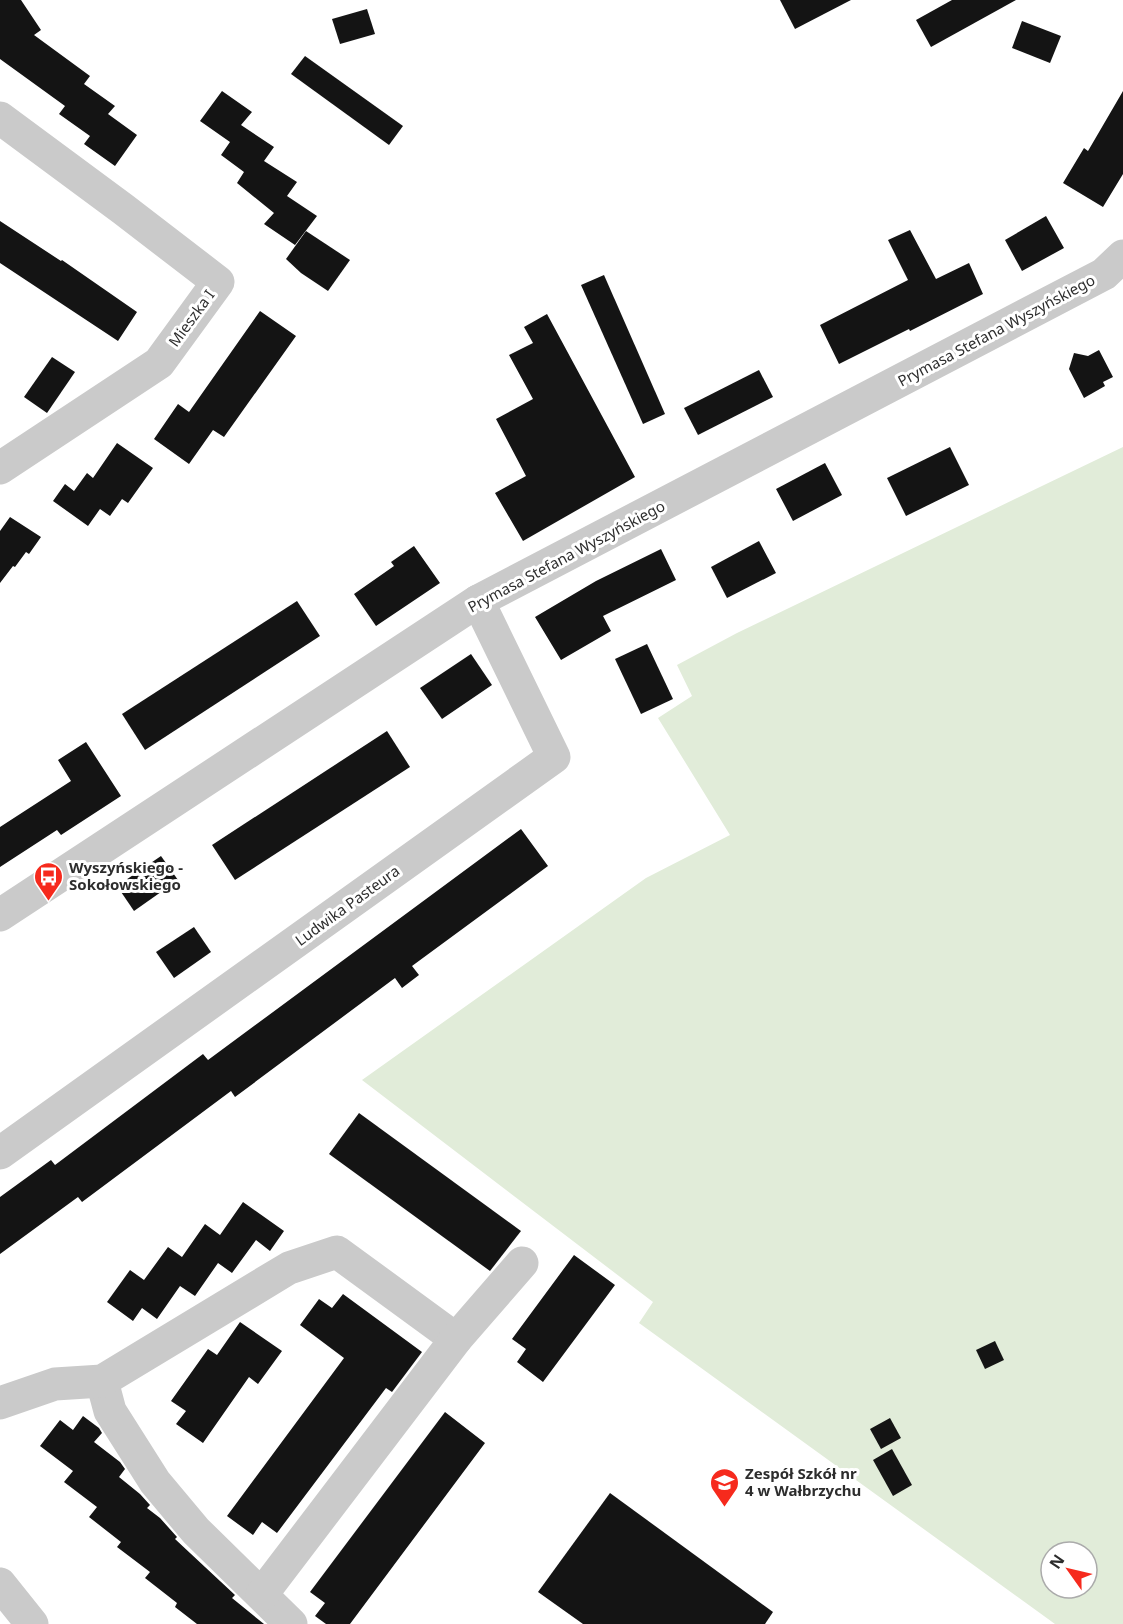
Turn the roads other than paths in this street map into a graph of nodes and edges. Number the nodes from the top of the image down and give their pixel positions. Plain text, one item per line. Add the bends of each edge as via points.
1 (0, 118) edge
2 (1117, 265) edge
3 (0, 468) edge
4 (478, 601) junction
5 (0, 915) edge
6 (0, 1153) edge
7 (522, 1263) dead end
8 (456, 1340) junction
9 (102, 1381) junction
10 (0, 1403) edge
11 (1, 1588) edge
12 (262, 1594) junction
13 (32, 1624) edge
14 (291, 1624) edge

1 - 3 street, Mieszka I via 218,282 159,363
2 - 4 street, Prymasa Stefana Wyszyńskiego
4 - 5 street, Prymasa Stefana Wyszyńskiego
4 - 6 street, Ludwika Pasteura via 554,757
7 - 8 street
8 - 9 street via 337,1252 289,1268
8 - 12 street
9 - 10 street via 55,1384
9 - 12 street via 110,1411 155,1482 196,1532
11 - 13 street
12 - 14 street

